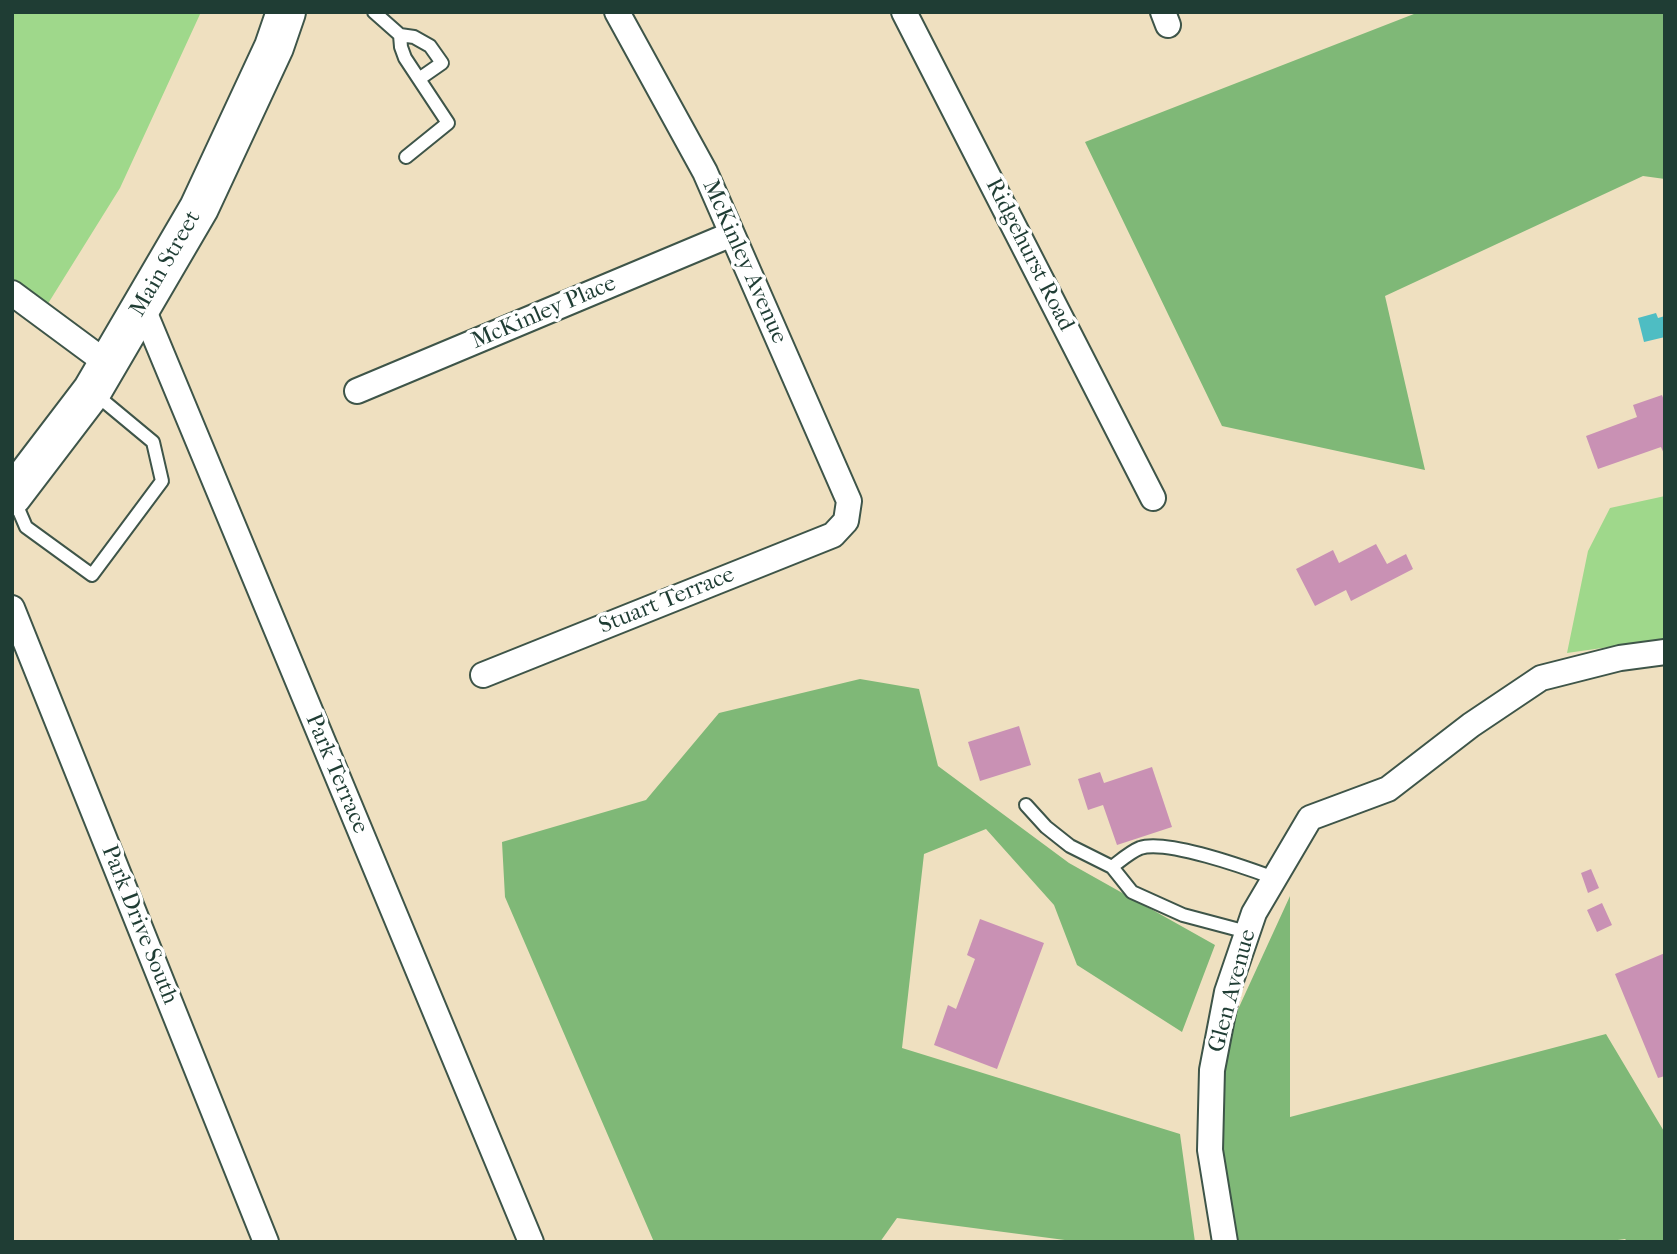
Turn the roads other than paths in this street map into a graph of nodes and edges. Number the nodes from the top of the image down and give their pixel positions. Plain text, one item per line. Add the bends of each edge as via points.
1 (286, 12) edge
2 (374, 12) edge
3 (617, 12) edge
4 (904, 12) edge
5 (400, 35) junction
6 (419, 79) junction
7 (406, 157) dead end
8 (732, 234) junction
9 (12, 292) edge
10 (142, 306) junction
11 (100, 378) junction
12 (357, 391) dead end
13 (13, 496) edge
14 (1153, 498) dead end
15 (846, 521) joint
16 (12, 608) edge
17 (1665, 652) edge
18 (483, 675) dead end
19 (1026, 805) dead end
20 (1112, 867) junction
21 (1274, 878) junction
22 (1247, 932) junction
23 (266, 1242) edge
24 (531, 1242) edge
25 (1225, 1242) edge

1 - 10 main road, Main Street via 199,208
2 - 5 lane
3 - 8 street, McKinley Avenue via 705,172
4 - 14 street, Ridgehurst Road
5 - 6 lane via 405,58
5 - 6 lane via 430,46 442,63
6 - 7 lane via 449,123
8 - 12 street, McKinley Place
8 - 15 street, McKinley Avenue via 849,501
9 - 11 street
10 - 11 main road, Main Street
10 - 24 street, Park Terrace
11 - 13 main road, Main Street
11 - 13 lane via 153,442 162,481 92,575 26,527
15 - 18 street, Stuart Terrace via 833,535
16 - 23 street, Park Drive South
17 - 21 street, Glen Avenue via 1541,678 1388,789 1310,818
19 - 20 lane via 1045,828 1069,846
20 - 21 lane via 1139,848 1154,846 1236,863
20 - 22 lane via 1132,892 1183,915
21 - 22 street, Glen Avenue
22 - 25 street, Glen Avenue via 1227,992 1212,1070 1210,1150

